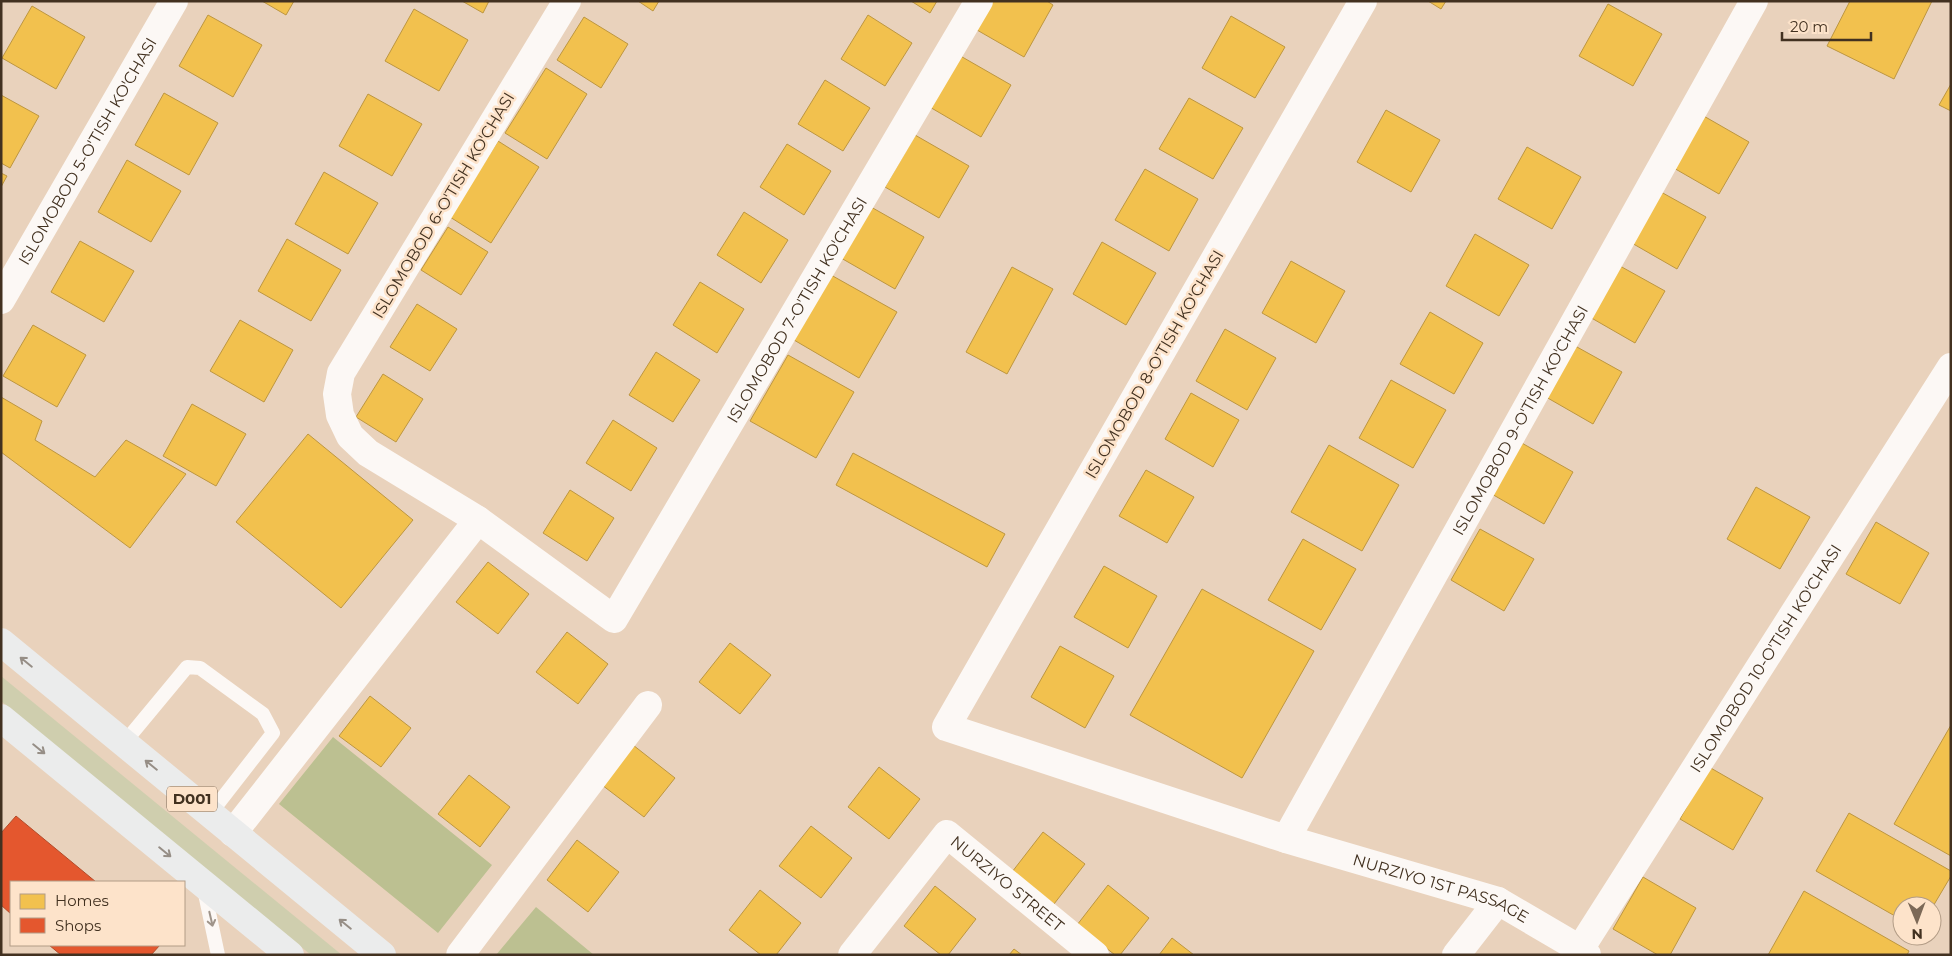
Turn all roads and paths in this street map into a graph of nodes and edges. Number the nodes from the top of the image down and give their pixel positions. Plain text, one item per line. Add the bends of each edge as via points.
1 (174, 1) edge
2 (567, 1) edge
3 (979, 1) edge
4 (1363, 1) edge
5 (1754, 1) edge
6 (1, 300) edge
7 (1951, 367) edge
8 (478, 520) junction
9 (1, 642) edge
10 (648, 705) dead end
11 (1, 718) edge
12 (946, 727) joint
13 (124, 743) junction
14 (210, 814) junction
15 (233, 833) junction
16 (1286, 839) junction
17 (203, 883) junction
18 (1498, 901) junction
19 (1583, 952) edge
20 (218, 955) edge
21 (290, 955) edge
22 (382, 955) edge
23 (460, 955) edge
24 (852, 955) edge
25 (1095, 955) edge
26 (1456, 955) edge

1 - 6 street, ISLOMOBOD 5-O'TISH KO'CHASI
2 - 8 street, ISLOMOBOD 6-O'TISH KO'CHASI via 341,373 337,394 340,415 350,436 368,453
3 - 8 street, ISLOMOBOD 7-O'TISH KO'CHASI via 614,618
4 - 12 street, ISLOMOBOD 8-O'TISH KO'CHASI
5 - 16 street, ISLOMOBOD 9-O'TISH KO'CHASI
7 - 19 street, ISLOMOBOD 10-O'TISH KO'CHASI
8 - 15 street
13 -> 9 highway, D001
10 - 23 street
11 -> 17 highway
12 - 16 street, NURZIYO 1ST PASSAGE
14 -> 13 highway, D001
13 - 14 lane via 187,667 200,668 263,714 273,733
14 - 15 highway, D001
22 -> 15 highway, D001
16 - 18 street, NURZIYO 1ST PASSAGE
17 -> 20 lane
17 - 21 highway
18 - 19 street, NURZIYO 1ST PASSAGE
18 - 26 street
24 - 25 street, NURZIYO STREET via 946,834

